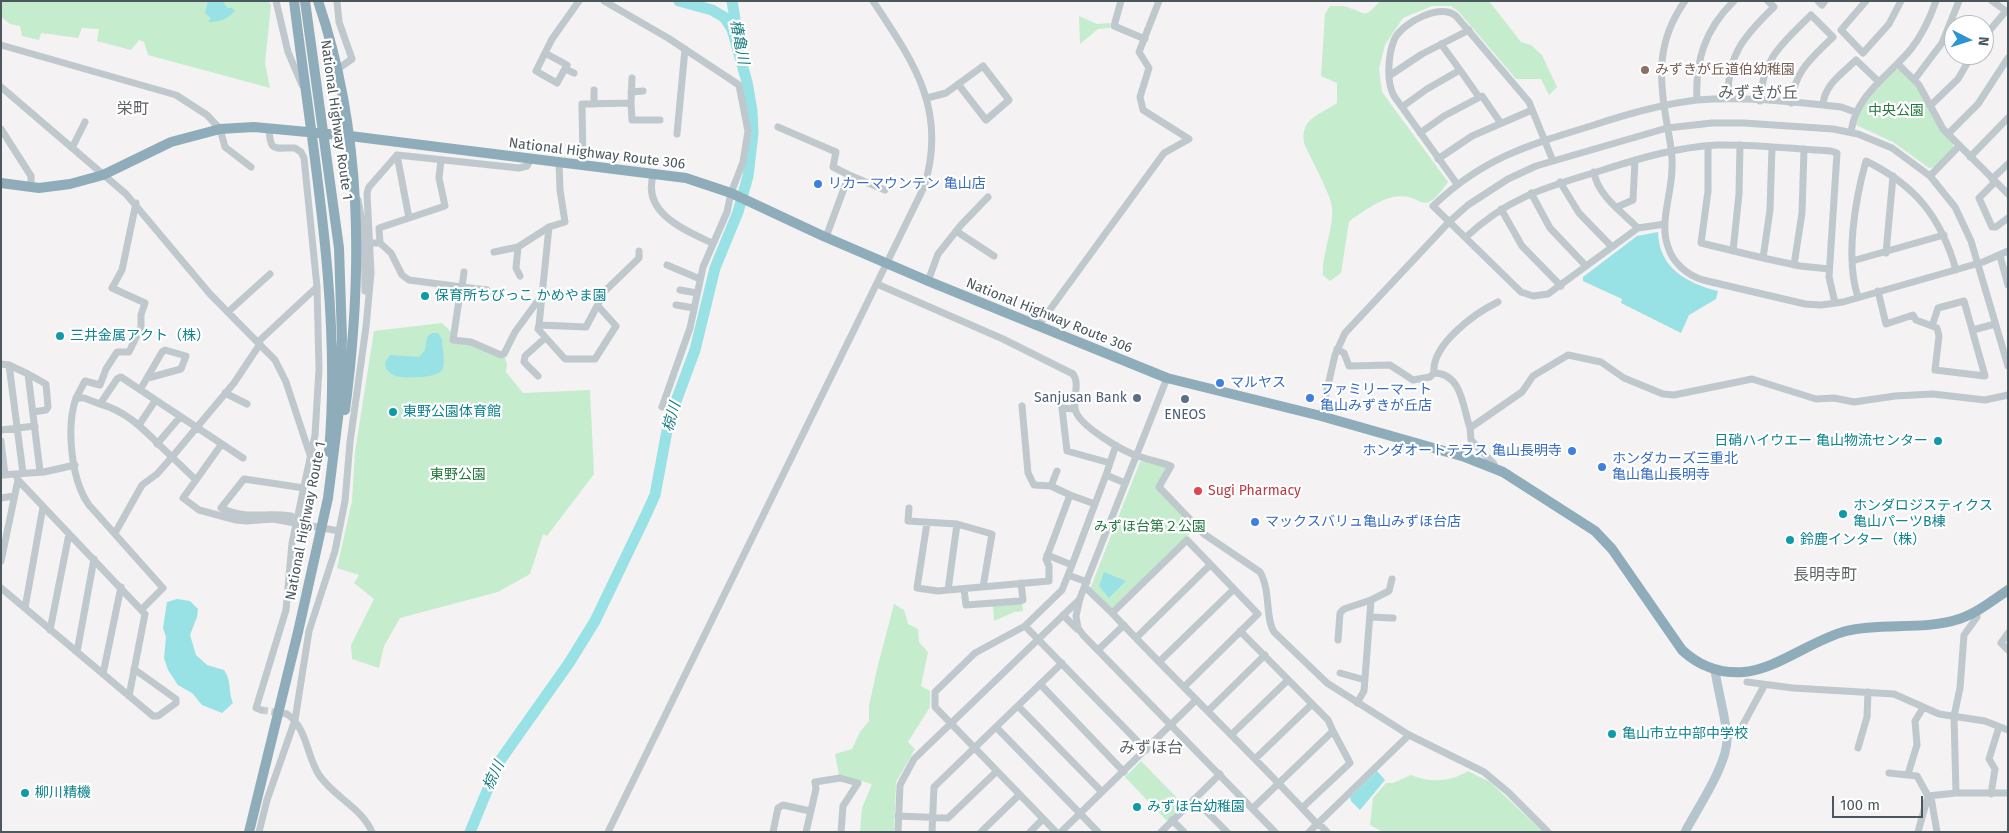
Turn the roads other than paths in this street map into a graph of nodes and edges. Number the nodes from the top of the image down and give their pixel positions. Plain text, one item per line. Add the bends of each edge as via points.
1 (276, 1) edge
2 (294, 1) edge
3 (305, 1) edge
4 (318, 1) edge
5 (337, 1) edge
6 (579, 1) edge
7 (604, 1) edge
8 (872, 1) edge
9 (1121, 1) edge
10 (1159, 1) edge
11 (1685, 1) edge
12 (1734, 1) edge
13 (1768, 1) edge
14 (1818, 1) edge
15 (1825, 1) edge
16 (1866, 1) edge
17 (1901, 1) edge
18 (1936, 1) edge
19 (1959, 1) edge
20 (1992, 1) edge
21 (2007, 11) edge
22 (1994, 26) edge
23 (1469, 30) junction
24 (1144, 40) junction
25 (1441, 44) junction
26 (1, 45) edge
27 (685, 49) junction
28 (545, 53) junction
29 (2008, 58) edge
30 (1898, 64) junction
31 (1966, 65) edge
32 (339, 68) junction
33 (565, 69) junction
34 (1460, 70) junction
35 (574, 73) dead end
36 (1389, 76) junction
37 (632, 78) dead end
38 (1914, 80) junction
39 (1878, 82) junction
40 (958, 84) junction
41 (1, 87) edge
42 (304, 88) junction
43 (594, 90) dead end
44 (631, 92) junction
45 (643, 92) dead end
46 (1479, 97) junction
47 (927, 98) junction
48 (1728, 99) junction
49 (1697, 100) junction
50 (1760, 101) junction
51 (631, 103) junction
52 (1791, 103) junction
53 (594, 104) junction
54 (1823, 105) junction
55 (1664, 106) junction
56 (1930, 106) junction
57 (1402, 107) junction
58 (1532, 110) junction
59 (1855, 112) junction
60 (2008, 118) edge
61 (660, 120) dead end
62 (85, 122) dead end
63 (1500, 122) junction
64 (778, 127) dead end
65 (269, 128) junction
66 (1667, 128) junction
67 (1, 129) edge
68 (220, 129) junction
69 (310, 132) junction
70 (1851, 132) junction
71 (1420, 133) junction
72 (677, 134) dead end
73 (1948, 134) junction
74 (350, 136) junction
75 (1544, 140) junction
76 (1740, 145) junction
77 (1708, 146) junction
78 (1959, 146) junction
79 (72, 148) junction
80 (1772, 148) junction
81 (1804, 149) junction
82 (1671, 150) junction
83 (397, 155) junction
84 (1970, 156) junction
85 (531, 159) junction
86 (1438, 159) junction
87 (441, 160) junction
88 (1635, 160) junction
89 (1553, 161) junction
90 (559, 162) junction
91 (583, 164) junction
92 (2008, 164) edge
93 (251, 167) dead end
94 (1594, 172) junction
95 (654, 173) junction
96 (103, 174) junction
97 (849, 175) junction
98 (1893, 176) junction
99 (1930, 176) junction
100 (1994, 181) junction
101 (1560, 182) junction
102 (1, 183) edge
103 (1457, 184) junction
104 (31, 187) junction
105 (355, 190) junction
106 (885, 190) dead end
107 (731, 193) junction
108 (1531, 193) junction
109 (2008, 194) edge
110 (988, 197) dead end
111 (136, 203) junction
112 (1617, 207) junction
113 (1501, 209) junction
114 (409, 218) junction
115 (2008, 218) edge
116 (1449, 222) junction
117 (1665, 224) junction
118 (549, 227) junction
119 (1638, 228) junction
120 (956, 231) junction
121 (1944, 235) junction
122 (826, 237) junction
123 (1466, 237) junction
124 (371, 243) junction
125 (380, 243) junction
126 (712, 243) junction
127 (518, 247) junction
128 (1612, 247) junction
129 (639, 251) dead end
130 (1733, 251) junction
131 (2008, 251) edge
132 (494, 252) dead end
133 (1886, 253) junction
134 (994, 256) dead end
135 (2000, 256) junction
136 (1763, 258) junction
137 (1852, 261) junction
138 (888, 262) junction
139 (1978, 264) junction
140 (667, 265) dead end
141 (1794, 265) junction
142 (1586, 266) junction
143 (1829, 269) junction
144 (1956, 270) junction
145 (464, 272) dead end
146 (270, 274) dead end
147 (520, 276) dead end
148 (700, 279) junction
149 (928, 281) junction
150 (877, 284) junction
151 (2008, 285) edge
152 (1561, 286) junction
153 (318, 287) junction
154 (462, 287) junction
155 (680, 290) dead end
156 (1878, 291) junction
157 (697, 293) junction
158 (1858, 297) junction
159 (495, 299) dead end
160 (542, 299) junction
161 (1498, 302) dead end
162 (1835, 303) junction
163 (676, 305) dead end
164 (598, 306) junction
165 (694, 308) junction
166 (228, 312) junction
167 (1995, 324) junction
168 (539, 325) junction
169 (366, 326) junction
170 (1038, 326) junction
171 (1932, 326) junction
172 (1972, 330) junction
173 (545, 338) junction
174 (259, 343) junction
175 (1337, 349) junction
176 (5, 364) edge
177 (2008, 366) edge
178 (1434, 373) junction
179 (28, 374) junction
180 (538, 376) dead end
181 (148, 378) junction
182 (1168, 378) junction
183 (140, 390) junction
184 (225, 393) junction
185 (2008, 395) edge
186 (76, 398) junction
187 (155, 401) junction
188 (100, 404) junction
189 (247, 404) dead end
190 (1022, 406) dead end
191 (662, 407) dead end
192 (1074, 409) junction
193 (33, 412) junction
194 (1321, 416) junction
195 (180, 417) junction
196 (140, 424) junction
197 (35, 426) junction
198 (17, 428) junction
199 (1470, 428) junction
200 (196, 429) junction
201 (1, 430) edge
202 (1, 441) edge
203 (157, 444) junction
204 (221, 445) junction
205 (1116, 445) junction
206 (336, 450) junction
207 (172, 456) junction
208 (1137, 456) junction
209 (243, 458) dead end
210 (311, 458) junction
211 (1110, 463) junction
212 (75, 464) junction
213 (40, 470) junction
214 (1496, 470) junction
215 (1057, 471) dead end
216 (3, 475) edge
217 (1106, 475) junction
218 (19, 476) junction
219 (196, 480) junction
220 (1126, 483) junction
221 (1051, 486) junction
222 (304, 488) junction
223 (1070, 495) junction
224 (14, 496) junction
225 (1, 498) edge
226 (328, 498) junction
227 (1095, 504) junction
228 (43, 507) junction
229 (909, 508) dead end
230 (294, 519) junction
231 (927, 523) junction
232 (957, 524) junction
233 (4, 531) edge
234 (339, 531) junction
235 (115, 532) junction
236 (69, 534) junction
237 (1047, 555) junction
238 (94, 559) junction
239 (1, 561) edge
240 (1072, 565) junction
241 (1210, 565) junction
242 (1068, 575) junction
243 (1392, 579) dead end
244 (1022, 584) junction
245 (1086, 584) junction
246 (121, 587) junction
247 (983, 587) junction
248 (1, 588) edge
249 (964, 589) junction
250 (1234, 589) junction
251 (948, 590) junction
252 (2008, 590) edge
253 (1080, 598) junction
254 (1371, 600) junction
255 (24, 608) junction
256 (142, 609) junction
257 (1977, 610) junction
258 (1112, 612) junction
259 (1063, 614) junction
260 (1370, 617) junction
261 (1393, 618) dead end
262 (1124, 625) junction
263 (1026, 626) junction
264 (50, 630) junction
265 (1240, 631) junction
266 (2008, 633) edge
267 (1083, 635) junction
268 (1137, 637) junction
269 (1038, 639) junction
270 (1338, 640) dead end
271 (1098, 650) junction
272 (2008, 650) edge
273 (77, 652) junction
274 (1265, 655) junction
275 (1160, 662) junction
276 (1062, 663) junction
277 (134, 669) junction
278 (1715, 670) junction
279 (1340, 673) dead end
280 (103, 674) junction
281 (1288, 680) junction
282 (1365, 680) junction
283 (1747, 682) dead end
284 (1040, 684) junction
285 (1764, 686) junction
286 (1184, 687) junction
287 (1868, 692) junction
288 (129, 696) junction
289 (1196, 700) junction
290 (1358, 703) junction
291 (1312, 704) junction
292 (1018, 706) junction
293 (1923, 708) junction
294 (261, 710) dead end
295 (1208, 711) junction
296 (287, 714) tunnel mouth
297 (1954, 716) junction
298 (295, 720) junction
299 (2008, 721) edge
300 (951, 724) junction
301 (1172, 725) junction
302 (996, 727) junction
303 (2003, 728) edge
304 (1333, 731) junction
305 (1231, 735) junction
306 (1409, 735) junction
307 (1727, 736) junction
308 (974, 748) junction
309 (1858, 748) dead end
310 (1146, 750) junction
311 (1255, 759) junction
312 (996, 771) junction
313 (1124, 772) junction
314 (1889, 772) dead end
315 (1220, 774) junction
316 (1908, 774) junction
317 (1279, 783) junction
318 (1102, 792) junction
319 (1956, 793) junction
320 (2008, 793) edge
321 (1991, 794) junction
322 (1019, 795) junction
323 (1929, 797) junction
324 (1194, 799) junction
325 (1253, 808) junction
326 (1302, 808) junction
327 (810, 812) junction
328 (1080, 813) junction
329 (898, 816) junction
330 (933, 817) junction
331 (1043, 819) junction
332 (1172, 820) junction
333 (1318, 824) junction
334 (249, 832) edge
335 (259, 832) edge
336 (372, 832) edge
337 (608, 832) edge
338 (773, 832) edge
339 (806, 832) edge
340 (840, 832) edge
341 (898, 832) edge
342 (932, 832) edge
343 (981, 832) edge
344 (1030, 832) edge
345 (1056, 832) edge
346 (1061, 832) edge
347 (1098, 832) edge
348 (1160, 832) edge
349 (1184, 832) edge
350 (1227, 832) edge
351 (1275, 832) edge
352 (1309, 832) edge
353 (1327, 832) edge
354 (1548, 832) edge
355 (1685, 832) edge
356 (1918, 832) edge
357 (1937, 832) edge

1 - 42 street via 288,52
2 - 42 highway
3 - 206 highway, National Highway Route 1 via 339,248 341,378
4 - 32 highway
5 - 32 street via 339,22 352,59
6 - 28 street
7 - 27 street
8 - 47 street via 913,64
9 - 24 street via 1114,26
10 - 24 street
11 - 55 street via 1669,31 1662,56 1660,79
12 - 49 street via 1715,22 1703,47 1698,66
13 - 48 street via 1774,7 1748,32 1735,54 1729,74
14 - 15 street via 1822,5
16 - 17 street via 1840,30 1863,53 1889,24
18 - 30 street via 1922,33
19 - 38 street via 1942,43
20 - 21 street
21 - 22 street
23 - 25 street
23 - 36 street via 1452,13 1439,10 1430,13 1397,36 1392,47
23 - 58 street
24 - 170 street via 1139,52 1149,73 1140,97 1143,110 1189,139 1159,159
25 - 34 street
25 - 36 street
26 - 68 street via 176,95
27 - 72 street
27 - 107 street via 739,85 748,131 743,162
28 - 33 street via 567,65
28 - 33 street via 536,71 557,83
29 - 73 street via 1978,104
30 - 38 street
30 - 39 street
31 - 56 street via 1958,79
32 - 74 highway
33 - 35 street
34 - 46 street
34 - 57 street
36 - 57 street via 1391,91
37 - 44 street
38 - 56 street
39 - 54 street via 1856,60 1827,88
39 - 59 street
40 - 40 street via 983,66 1008,100 986,120
40 - 47 street via 946,93
41 - 79 street
42 - 69 highway
43 - 53 street
44 - 45 street
44 - 51 street
46 - 63 street via 1482,96
46 - 71 street
47 - 138 street via 933,138 928,172 919,200
48 - 49 street
48 - 50 street
49 - 55 street
50 - 52 street
50 - 52 street via 1763,76 1770,58 1811,15 1833,37 1799,73 1793,85
51 - 53 street
51 - 61 street via 632,120
52 - 54 street
53 - 91 street via 582,104
54 - 59 street
55 - 66 street
55 - 75 street
56 - 73 street
57 - 71 street
58 - 63 street
58 - 75 street
59 - 70 street
60 - 84 street
62 - 79 street
63 - 86 street
64 - 97 street via 836,152 833,167
65 - 68 highway, National Highway Route 306
65 - 69 highway, National Highway Route 306
65 - 153 street via 270,142 274,147 283,150 295,148 304,158
66 - 70 street via 1744,123
66 - 82 street
66 - 89 street
67 - 104 street via 31,176
68 - 93 street via 225,147
68 - 96 highway, National Highway Route 306 via 171,142
69 - 74 highway, National Highway Route 306
69 - 226 highway via 324,237 330,324
70 - 99 street via 1892,148
71 - 86 street
73 - 78 street
74 - 85 highway, National Highway Route 306
74 - 105 highway
75 - 89 street
75 - 103 street via 1501,156
76 - 77 street
76 - 80 street
76 - 130 street
77 - 82 street
77 - 130 street via 1708,191 1701,243
78 - 84 street
78 - 99 street
79 - 96 street
80 - 81 street
80 - 136 street via 1770,210
81 - 141 street via 1802,213
81 - 143 street via 1837,153
82 - 88 street
82 - 117 street via 1672,174
83 - 87 street
83 - 114 street
83 - 124 street via 367,193
84 - 100 street
85 - 87 street via 527,166 519,168
85 - 90 highway, National Highway Route 306
86 - 103 street
87 - 114 street via 440,178 445,206
88 - 94 street
88 - 112 street via 1633,200
89 - 116 street via 1496,186
90 - 91 highway, National Highway Route 306
90 - 118 street via 565,222
91 - 95 highway, National Highway Route 306
92 - 100 street
94 - 101 street
94 - 112 street via 1601,189
95 - 107 highway, National Highway Route 306 via 686,178
95 - 126 street via 653,194 665,216 678,228
96 - 104 highway, National Highway Route 306 via 65,185
96 - 111 street
97 - 106 street
97 - 122 street
98 - 121 street via 1918,197
98 - 133 street
98 - 137 street via 1866,161 1859,186
99 - 139 street via 1961,217
100 - 109 street
100 - 115 street via 1979,198 1992,227
101 - 108 street
101 - 128 street via 1579,214
102 - 104 highway, National Highway Route 306
103 - 116 street via 1434,206
105 - 169 street via 364,232
105 - 206 highway via 357,265 354,338 344,424
107 - 122 highway, National Highway Route 306
107 - 126 street via 727,212
108 - 113 street
108 - 142 street via 1550,228
110 - 120 street
111 - 166 street
111 - 186 street via 122,270 112,288 145,303 141,327 129,352 117,352 100,385 85,381
112 - 119 street
113 - 123 street
113 - 152 street via 1522,246
114 - 125 street via 379,228
116 - 123 street
116 - 175 street via 1352,324
117 - 119 street
117 - 162 street via 1666,240 1673,257 1698,278 1806,304
118 - 127 street
118 - 160 street
119 - 128 street
120 - 134 street
120 - 149 street via 938,254
121 - 133 street
121 - 144 street
122 - 138 highway, National Highway Route 306
123 - 152 street via 1525,294 1543,296
124 - 125 street
124 - 169 street
125 - 154 street via 409,280
126 - 148 street
127 - 132 street
127 - 147 street via 516,268
128 - 142 street
129 - 164 street via 639,258 605,291
130 - 136 street
131 - 135 street
133 - 137 street
135 - 139 street
135 - 151 street
136 - 141 street
137 - 158 street
138 - 149 highway, National Highway Route 306
138 - 150 street
139 - 144 street
139 - 167 street
140 - 148 street
141 - 143 street
142 - 152 street
143 - 162 street
144 - 156 street
145 - 154 street
146 - 166 street
148 - 157 street
149 - 170 highway, National Highway Route 306
150 - 192 street via 1003,339 1073,374 1076,379
150 - 337 street
153 - 174 street
153 - 210 street via 319,368
154 - 159 street via 487,290
154 - 160 street via 453,340 471,342 501,355 536,302
155 - 157 street
156 - 158 street
156 - 171 street via 1886,324 1913,315 1916,320
157 - 165 street
158 - 162 street
160 - 168 street
161 - 178 street via 1468,320 1446,341 1433,363
163 - 165 street
164 - 168 street via 586,327
164 - 173 street via 616,326 595,359 565,359
165 - 191 street
166 - 174 street
167 - 172 street
167 - 177 street
168 - 173 street via 538,329
169 - 234 street
170 - 182 highway, National Highway Route 306
171 - 172 street via 1938,308 1964,301
171 - 172 street via 1937,328 1940,336 1935,370 1985,376
173 - 180 street via 525,356 524,362
174 - 184 street
174 - 210 street via 275,360 286,382
175 - 178 street via 1344,353 1350,366 1390,365 1413,380 1430,377
175 - 194 street
176 - 179 street
176 - 198 street
178 - 199 street via 1444,374 1457,387
179 - 193 street
179 - 193 street via 46,384 48,406 46,410
181 - 181 street via 162,352 186,356 180,370
181 - 183 street
182 - 194 highway, National Highway Route 306
182 - 208 street
183 - 187 street
183 - 188 street via 121,377
184 - 189 street
184 - 200 street
185 - 199 street via 1986,400 1933,394 1854,402 1816,399 1752,379 1674,395 1637,384 1601,362 1568,355 1533,376 1522,392
186 - 188 street
186 - 212 street via 71,418
187 - 195 street
187 - 196 street
188 - 196 street via 112,407
190 - 221 street via 1028,473 1034,485
192 - 205 street via 1079,418
192 - 211 street via 1062,408 1067,451
193 - 197 street
194 - 214 highway, National Highway Route 306 via 1464,457
195 - 200 street
195 - 203 street
196 - 203 street
197 - 198 street
197 - 213 street
198 - 201 street
198 - 218 street
199 - 214 street via 1470,440
200 - 204 street
200 - 207 street
202 - 216 street
203 - 207 street
204 - 209 street
204 - 219 street
205 - 208 street
205 - 211 street
206 - 226 highway, National Highway Route 1
207 - 219 street
207 - 235 street via 157,474 142,485
208 - 220 street
208 - 290 street via 1171,466 1159,488 1204,534 1256,567 1264,578 1274,632 1327,683
210 - 222 street
211 - 217 street
212 - 213 street via 44,472
212 - 235 street via 83,496
213 - 218 street
214 - 278 highway, National Highway Route 306 via 1595,531 1612,549 1682,650
215 - 221 street
216 - 218 street
217 - 220 street
217 - 227 street
218 - 224 street
218 - 228 street
219 - 230 street via 183,498 199,510 246,521
220 - 245 street
221 - 223 street
222 - 230 street
222 - 230 street via 244,479 221,508 240,516 269,514
223 - 227 street
223 - 237 street
224 - 225 street
224 - 233 street
226 - 334 highway, National Highway Route 1
227 - 240 street
228 - 236 street
228 - 255 street
229 - 231 street via 908,522
230 - 234 street
230 - 294 street via 286,610 256,708
231 - 232 street
231 - 251 street via 917,588
232 - 247 street via 992,534
232 - 251 street
233 - 239 street
234 - 298 street via 309,631
235 - 256 street via 164,588
236 - 238 street
236 - 264 street
237 - 240 street
237 - 244 street via 1049,581
238 - 246 street
238 - 273 street
240 - 242 street
241 - 250 street
241 - 258 street via 1187,540
241 - 268 street
242 - 245 street
242 - 263 street via 1062,590
243 - 254 street via 1389,591
244 - 247 street
244 - 249 street via 1023,600 1020,601 966,605
245 - 253 street
245 - 258 street
246 - 256 street
246 - 280 street
247 - 249 street
248 - 255 street
249 - 251 street
250 - 265 street via 1258,614
250 - 275 street
252 - 257 highway, National Highway Route 306
253 - 259 street
253 - 267 street via 1076,616
254 - 260 street
254 - 270 street via 1340,613
255 - 264 street
256 - 277 street via 145,614
257 - 278 highway, National Highway Route 306 via 1946,622 1847,631 1812,643 1763,668 1746,672
257 - 297 street via 1977,617 1964,635 1960,688
258 - 262 street
259 - 267 street
259 - 269 street
260 - 261 street
260 - 282 street
262 - 268 street
262 - 271 street
263 - 269 street
263 - 300 street via 975,653 935,692 934,707
264 - 273 street
265 - 274 street
265 - 286 street
266 - 272 street via 2002,643
267 - 271 street
268 - 275 street
269 - 276 street
269 - 300 street
271 - 301 street
273 - 280 street
274 - 281 street
274 - 295 street
275 - 286 street
276 - 284 street
276 - 310 street
277 - 288 street
277 - 288 street via 176,699 176,703 153,716
278 - 307 main road
279 - 282 street
280 - 288 street
281 - 291 street
281 - 305 street
282 - 290 street via 1364,692
283 - 285 street
284 - 292 street
284 - 313 street
285 - 287 street
285 - 307 street via 1739,732
286 - 289 street
287 - 293 street via 1894,694
287 - 309 street
289 - 295 street
289 - 301 street
290 - 306 street
291 - 304 street via 1328,720
291 - 311 street
292 - 302 street
292 - 318 street
293 - 297 street
293 - 316 street via 1914,721 1917,745
295 - 305 street
296 - 298 street
297 - 303 street via 1985,721
297 - 319 street
298 - 335 street via 266,800
298 - 336 street via 318,772 334,792 365,818
299 - 303 street
300 - 308 street
300 - 329 street via 919,754 905,773 900,785
301 - 310 street
301 - 315 street
302 - 308 street
302 - 328 street
303 - 321 street via 1989,759 1995,769
304 - 317 street
304 - 326 street via 1350,763
305 - 311 street
306 - 333 street
306 - 354 street via 1484,772
307 - 355 main road via 1720,765
308 - 312 street
308 - 330 street via 934,787
310 - 313 street
311 - 317 street
312 - 322 street
312 - 330 street via 948,818
313 - 318 street
314 - 316 street
315 - 324 street
315 - 325 street
316 - 323 street via 1917,776
317 - 325 street
317 - 326 street
318 - 328 street
319 - 321 street
319 - 323 street
320 - 321 street
322 - 331 street
322 - 343 street
323 - 356 street
323 - 357 street
324 - 332 street
324 - 350 street
325 - 351 street
326 - 333 street
327 - 338 street via 783,805 778,808
327 - 339 street
327 - 340 street via 815,782 840,778 858,783 843,806
328 - 346 street
328 - 347 street
329 - 330 street
329 - 341 street
330 - 342 street
331 - 344 street
331 - 345 street
332 - 348 street
332 - 349 street
333 - 352 street
333 - 353 street

